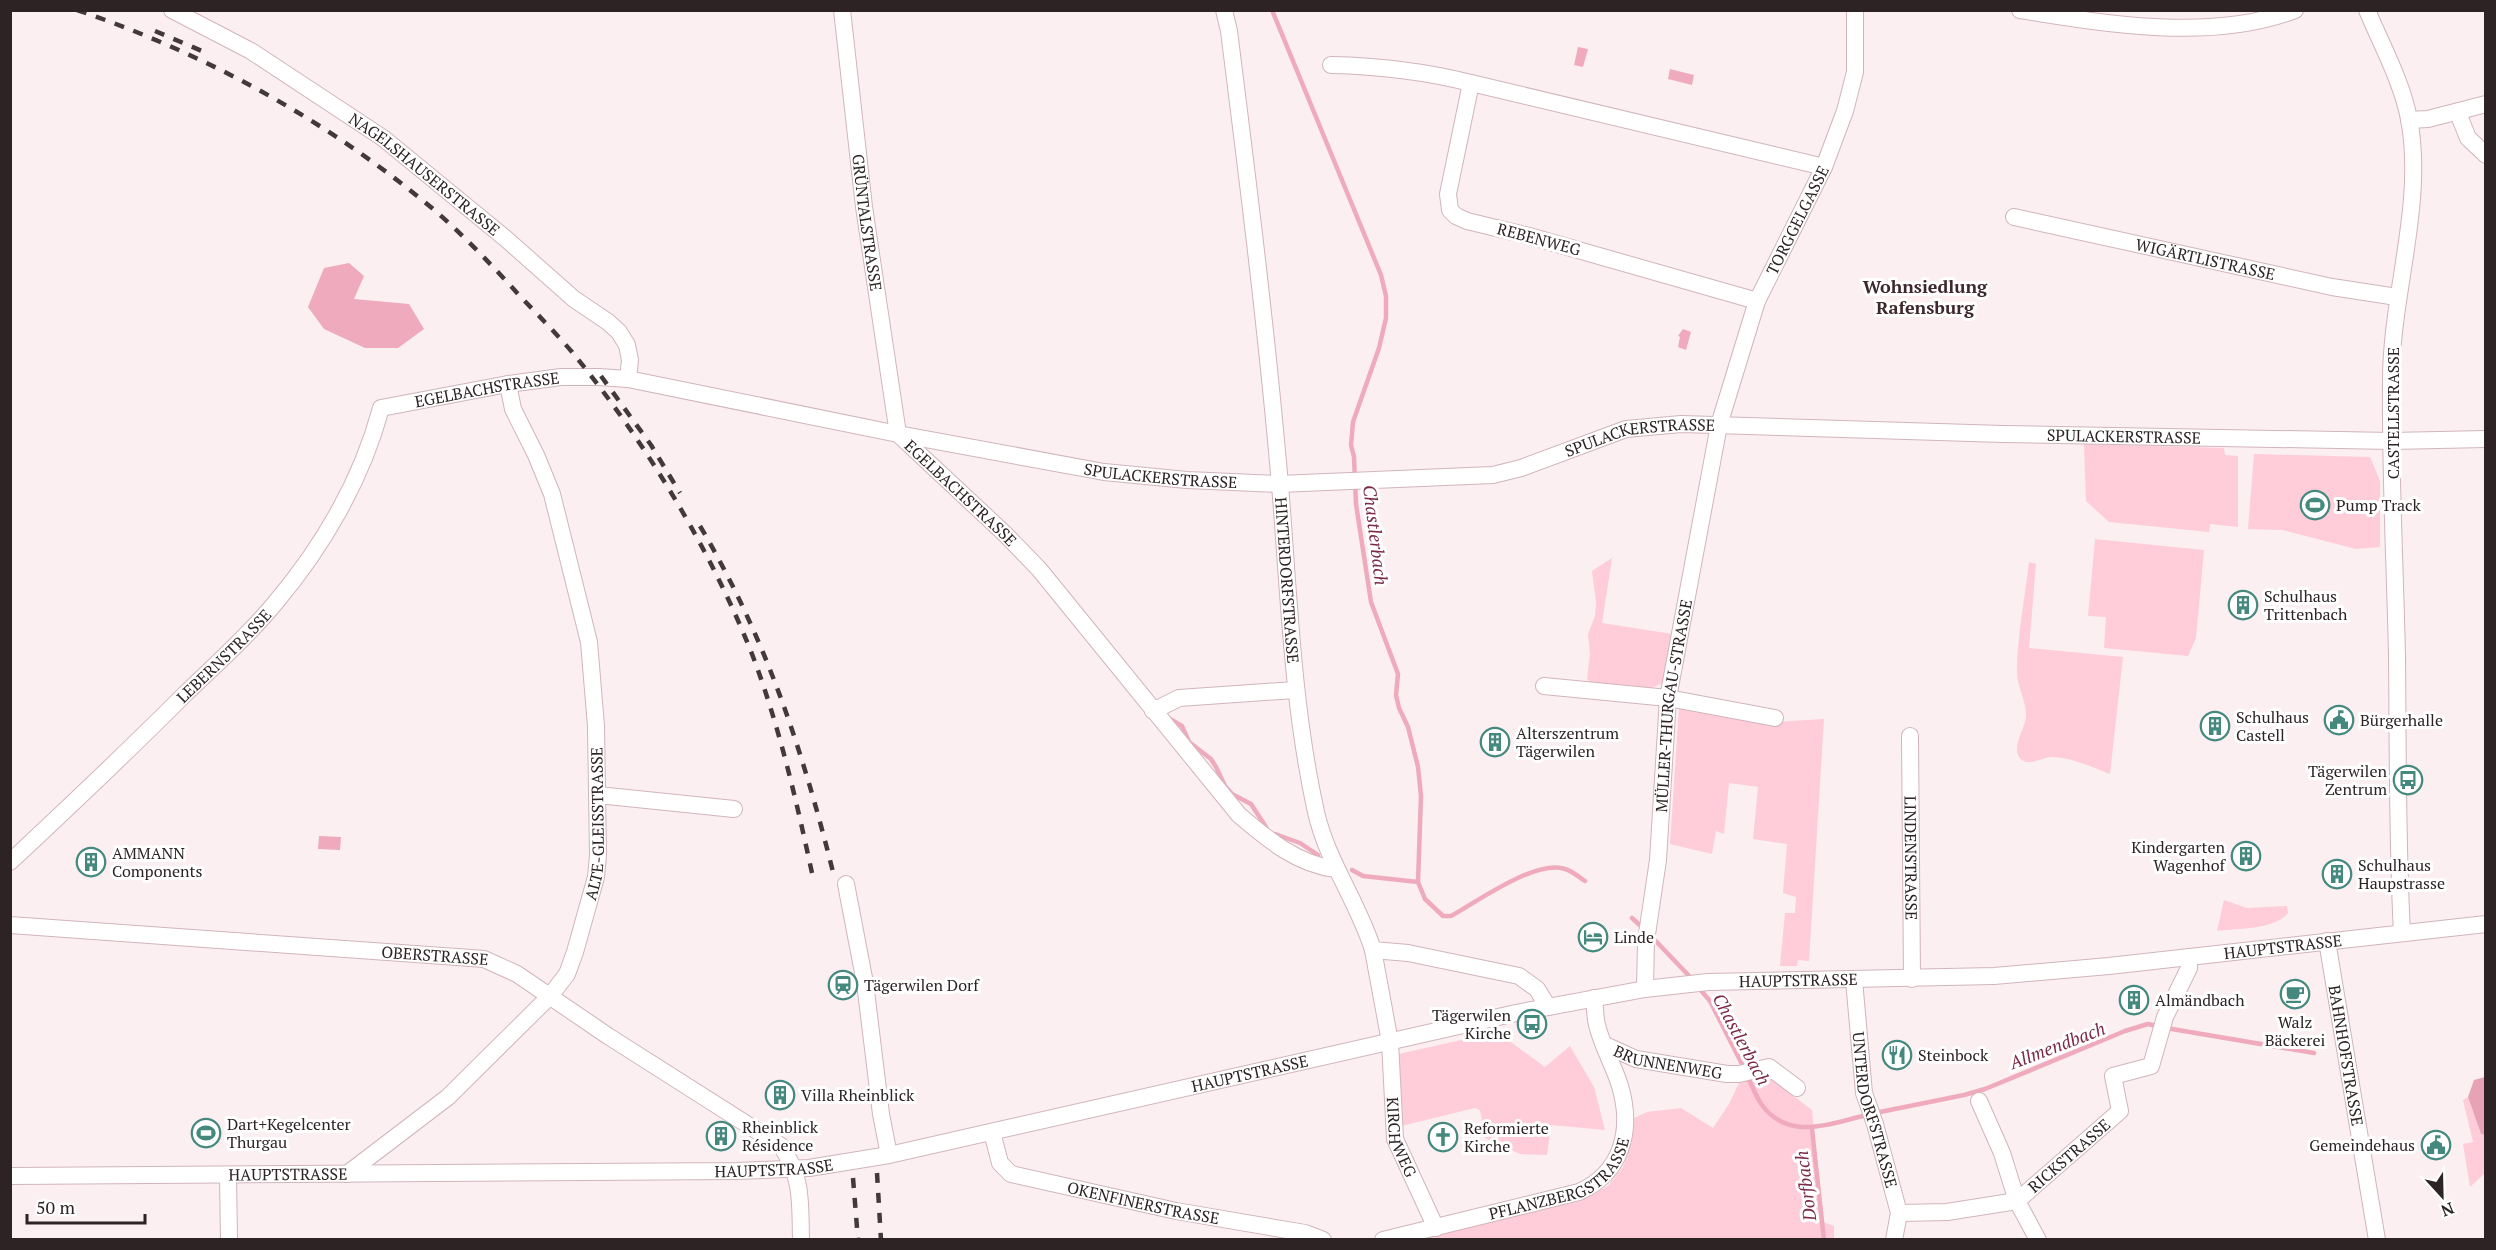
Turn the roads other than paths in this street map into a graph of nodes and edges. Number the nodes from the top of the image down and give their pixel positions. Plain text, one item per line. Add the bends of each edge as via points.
1 (172, 10) edge
2 (842, 10) edge
3 (1224, 10) edge
4 (1855, 10) edge
5 (2020, 10) edge
6 (2295, 10) edge
7 (2367, 10) edge
8 (1331, 65) dead end
9 (1472, 82) junction
10 (2486, 104) edge
11 (2458, 113) junction
12 (2409, 120) junction
13 (2486, 156) edge
14 (1824, 167) junction
15 (2014, 217) dead end
16 (2397, 297) junction
17 (1757, 301) junction
18 (628, 379) junction
19 (508, 384) junction
20 (381, 408) joint
21 (1719, 425) junction
22 (898, 434) junction
23 (2486, 439) edge
24 (2391, 441) junction
25 (1280, 484) junction
26 (1544, 686) dead end
27 (1295, 690) junction
28 (1668, 698) junction
29 (1153, 711) junction
30 (1775, 718) dead end
31 (1910, 736) dead end
32 (598, 795) junction
33 (734, 809) dead end
34 (10, 862) edge
35 (1336, 870) junction
36 (846, 884) dead end
37 (2486, 924) edge
38 (10, 925) edge
39 (2402, 933) junction
40 (2327, 942) junction
41 (1373, 950) junction
42 (2189, 957) junction
43 (1912, 979) junction
44 (1854, 980) junction
45 (1645, 989) junction
46 (550, 996) junction
47 (1594, 998) junction
48 (1548, 1007) junction
49 (1390, 1042) junction
50 (1605, 1045) junction
51 (1797, 1088) dead end
52 (1979, 1101) dead end
53 (992, 1132) junction
54 (889, 1155) junction
55 (793, 1169) junction
56 (347, 1174) junction
57 (228, 1175) junction
58 (10, 1176) edge
59 (2017, 1201) junction
60 (1899, 1213) junction
61 (1436, 1228) junction
62 (229, 1239) edge
63 (801, 1239) edge
64 (1323, 1239) edge
65 (1383, 1239) edge
66 (1894, 1239) edge
67 (2038, 1239) edge
68 (2377, 1239) edge

1 - 18 street, NAGELSHAUSERSTRASSE via 251,51 383,138 574,299 619,332 630,360
2 - 22 street, GRÜNTALSTRASSE via 864,207
3 - 25 street, HINTERDORFSTRASSE via 1253,219
4 - 14 street, TORGGELGASSE via 1855,72
5 - 6 street via 2075,19 2197,29 2250,22
7 - 12 street, CASTELLSTRASSE
8 - 9 street via 1422,71
9 - 14 street
9 - 17 street, REBENWEG via 1448,194 1450,210 1456,216
10 - 11 street
11 - 12 street
11 - 13 street via 2468,138
12 - 16 street, CASTELLSTRASSE via 2412,194
14 - 17 street, TORGGELGASSE
15 - 16 street, WIGÄRTLISTRASSE via 2332,287
16 - 24 street, CASTELLSTRASSE
17 - 21 street, TORGGELGASSE
18 - 19 street, EGELBACHSTRASSE via 570,377
18 - 22 street, EGELBACHSTRASSE
19 - 20 street, EGELBACHSTRASSE
19 - 32 street, ALTE-GLEISSTRASSE via 513,409 552,494 589,642
20 - 34 street, LEBERNSTRASSE via 372,441 333,520 307,564 275,604
21 - 24 street, SPULACKERSTRASSE
21 - 25 street, SPULACKERSTRASSE via 1626,429 1493,475
21 - 28 street, MÜLLER-THURGAU-STRASSE
22 - 25 street, SPULACKERSTRASSE via 1104,472
22 - 29 street, EGELBACHSTRASSE via 1039,569
23 - 24 street, SPULACKERSTRASSE
24 - 39 street, CASTELLSTRASSE
25 - 27 street, HINTERDORFSTRASSE
26 - 28 street
27 - 29 street via 1179,698
27 - 35 street, HINTERDORFSTRASSE via 1316,813
28 - 30 street
28 - 45 street, MÜLLER-THURGAU-STRASSE
29 - 35 street, EGELBACHSTRASSE via 1239,815 1273,844 1320,867
31 - 43 street, LINDENSTRASSE
32 - 33 street
32 - 46 street, ALTE-GLEISSTRASSE via 598,855 591,901 567,974
35 - 41 street, HINTERDORFSTRASSE
36 - 54 street via 865,983
37 - 39 street, HAUPTSTRASSE
38 - 46 street, OBERSTRASSE via 475,958 509,970
39 - 40 street, HAUPTSTRASSE
40 - 42 street, HAUPTSTRASSE
40 - 68 street, BAHNHOFSTRASSE
41 - 48 street via 1408,953 1519,976 1537,989
41 - 49 street, KIRCHWEG
42 - 43 street, HAUPTSTRASSE via 1994,976
42 - 59 street, RICKSTRASSE via 2189,968 2165,1017 2151,1066 2113,1076 2120,1112
43 - 44 street, HAUPTSTRASSE
44 - 45 street, HAUPTSTRASSE via 1707,982
44 - 60 street, UNTERDORFSTRASSE via 1861,1072
45 - 47 street, HAUPTSTRASSE
46 - 55 street, OBERSTRASSE via 781,1146
46 - 56 street, ALTE-GLEISSTRASSE via 448,1097
47 - 48 street, HAUPTSTRASSE
47 - 50 street, PFLANZBERGSTRASSE via 1597,1025
48 - 49 street, HAUPTSTRASSE
49 - 53 street, HAUPTSTRASSE
49 - 61 street, KIRCHWEG via 1395,1139
50 - 51 street, BRUNNENWEG via 1636,1059 1744,1072 1769,1067
50 - 61 street, PFLANZBERGSTRASSE via 1621,1088 1625,1115 1620,1151 1605,1176 1579,1192
52 - 59 street via 2002,1153
53 - 54 street, HAUPTSTRASSE
53 - 64 street, OKENFINERSTRASSE via 1000,1163 1017,1176
54 - 55 street, HAUPTSTRASSE
55 - 56 street, HAUPTSTRASSE
55 - 63 street, OBERSTRASSE via 799,1181
56 - 57 street, HAUPTSTRASSE
57 - 58 street, HAUPTSTRASSE
57 - 62 street
59 - 60 street, RICKSTRASSE via 1947,1212
59 - 67 street
60 - 66 street, UNTERDORFSTRASSE
61 - 65 street, PFLANZBERGSTRASSE

